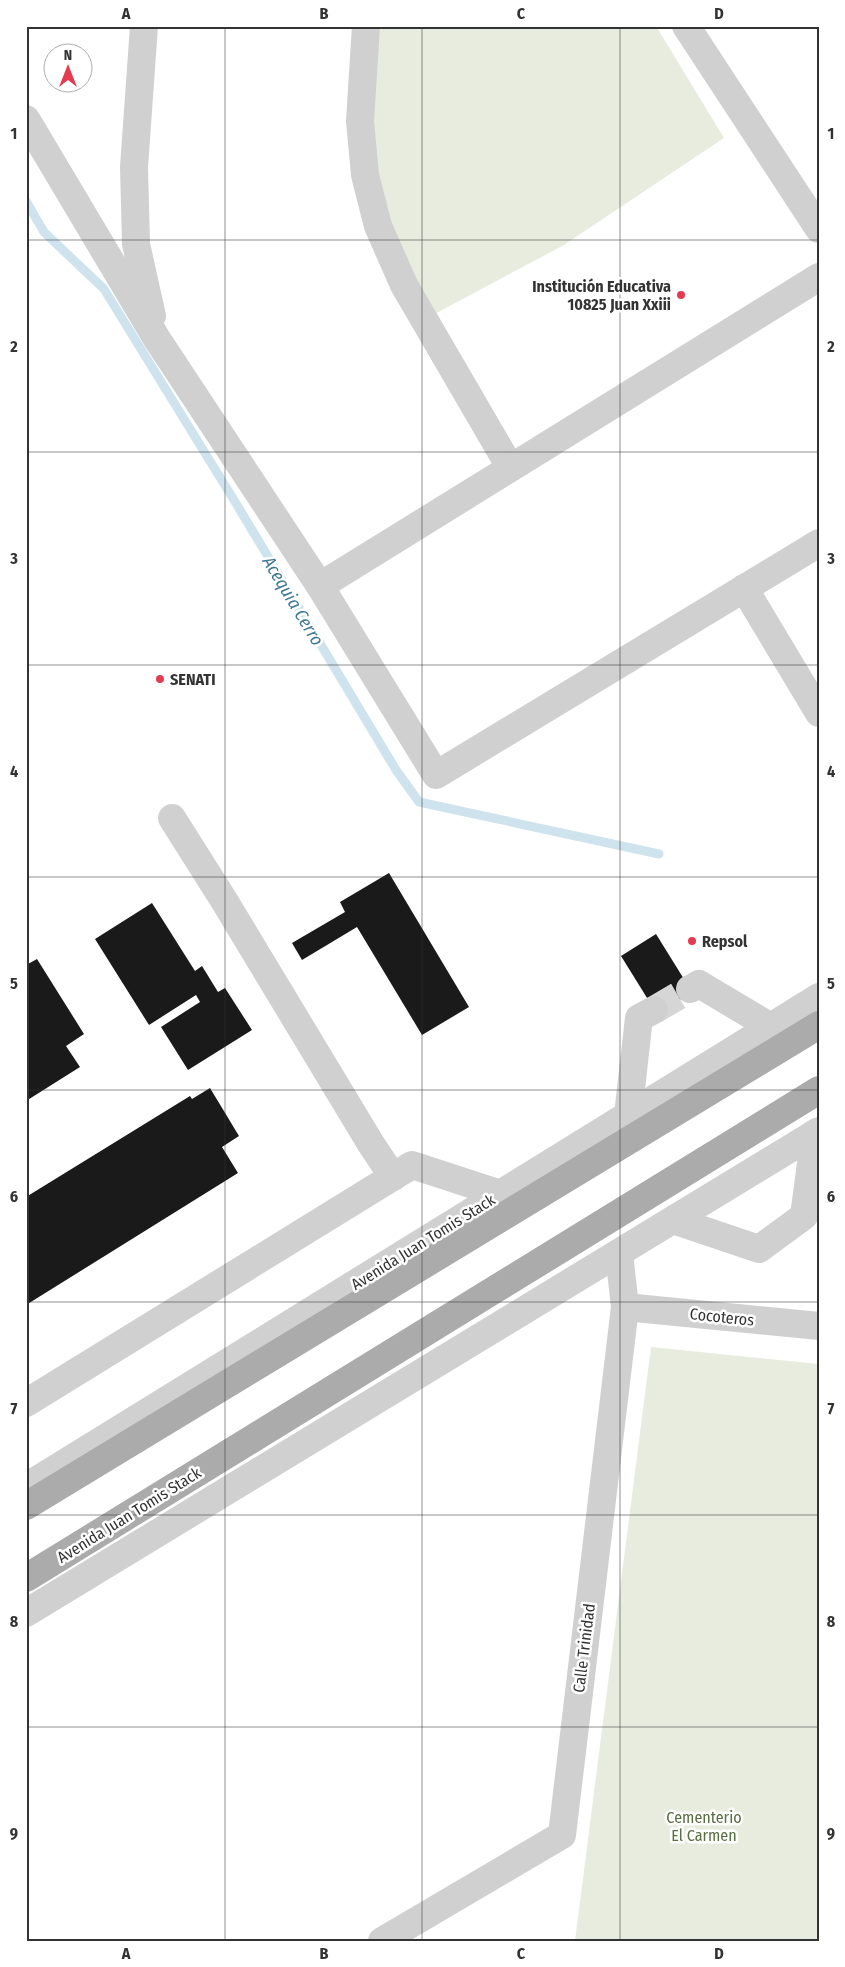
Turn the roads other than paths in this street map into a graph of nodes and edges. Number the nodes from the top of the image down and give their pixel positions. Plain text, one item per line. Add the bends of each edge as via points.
1 (144, 26) edge
2 (366, 26) edge
3 (686, 26) edge
4 (26, 119) edge
5 (819, 228) edge
6 (819, 277) edge
7 (157, 340) junction
8 (510, 467) junction
9 (819, 543) edge
10 (320, 586) junction
11 (744, 588) junction
12 (819, 713) edge
13 (172, 818) dead end
14 (690, 989) tunnel mouth
15 (819, 998) edge
16 (654, 1010) tunnel mouth
17 (819, 1024) edge
18 (771, 1027) junction
19 (819, 1090) edge
20 (628, 1115) junction
21 (817, 1132) edge
22 (393, 1176) junction
23 (502, 1194) junction
24 (673, 1220) junction
25 (619, 1253) junction
26 (625, 1307) junction
27 (819, 1326) edge
28 (26, 1403) edge
29 (26, 1487) edge
30 (26, 1506) edge
31 (26, 1578) edge
32 (26, 1613) edge
33 (382, 1941) edge

1 - 7 street via 134,167 136,244
2 - 8 street via 360,121 365,175 378,226 404,285
3 - 5 street
4 - 7 street
6 - 8 street
7 - 10 street
8 - 10 street
9 - 11 street
10 - 11 street via 436,775
11 - 12 street
13 - 22 street
14 - 18 street via 699,984
15 - 18 street, Avenida Juan Tomis Stack
16 - 20 street via 638,1018
17 - 30 main road, Avenida Juan Tomis Stack
18 - 20 street, Avenida Juan Tomis Stack
19 - 31 main road, Avenida Juan Tomis Stack
20 - 23 street, Avenida Juan Tomis Stack
21 - 24 street, Avenida Juan Tomis Stack
21 - 24 street via 804,1216 759,1250
22 - 23 street via 412,1165
22 - 28 street
23 - 29 street, Avenida Juan Tomis Stack
24 - 25 street, Avenida Juan Tomis Stack
25 - 26 street, Calle Trinidad
25 - 32 street, Avenida Juan Tomis Stack
26 - 27 street, Cocoteros
26 - 33 street, Calle Trinidad via 562,1835

